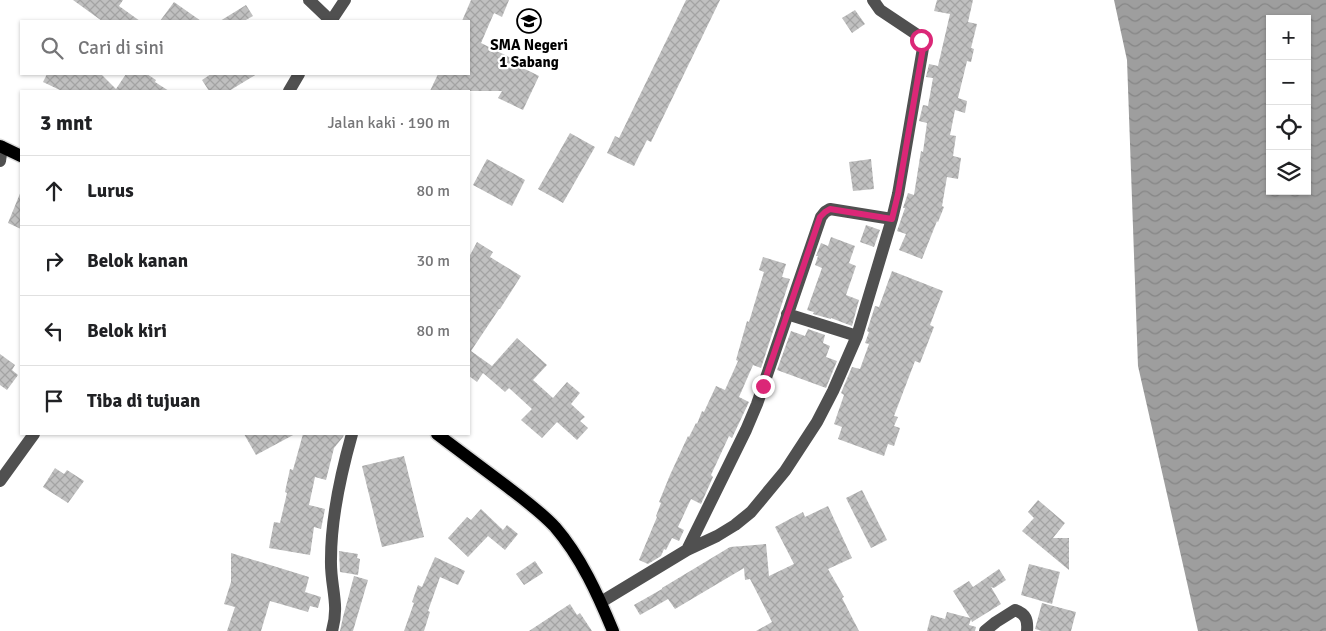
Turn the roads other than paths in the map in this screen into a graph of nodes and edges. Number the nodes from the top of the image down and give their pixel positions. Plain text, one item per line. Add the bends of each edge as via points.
1 (309, 0) edge
2 (345, 0) edge
3 (873, 0) edge
4 (330, 20) edge
5 (332, 20) edge
6 (298, 75) edge
7 (290, 90) edge
8 (1, 147) edge
9 (20, 156) edge
10 (0, 161) edge
11 (892, 219) junction
12 (787, 314) junction
13 (857, 336) junction
14 (33, 435) edge
15 (352, 435) edge
16 (439, 435) edge
17 (0, 481) edge
18 (687, 550) junction
19 (601, 602) junction
20 (332, 631) edge
21 (613, 631) edge
22 (985, 631) edge
23 (1027, 631) edge

1 - 4 street
2 - 5 street
3 - 11 street via 880,10 916,34 923,48
6 - 7 street
8 - 9 main road
8 - 10 street
11 - 12 street via 840,210 825,212 820,217
11 - 13 street
12 - 13 street
12 - 18 street via 746,430
13 - 18 street via 818,422 785,472 751,512 735,525
14 - 17 street
15 - 20 street via 333,526 331,566 336,610
16 - 19 main road via 555,527 569,545
18 - 19 street
19 - 21 main road
22 - 23 street via 1015,610 1026,618

